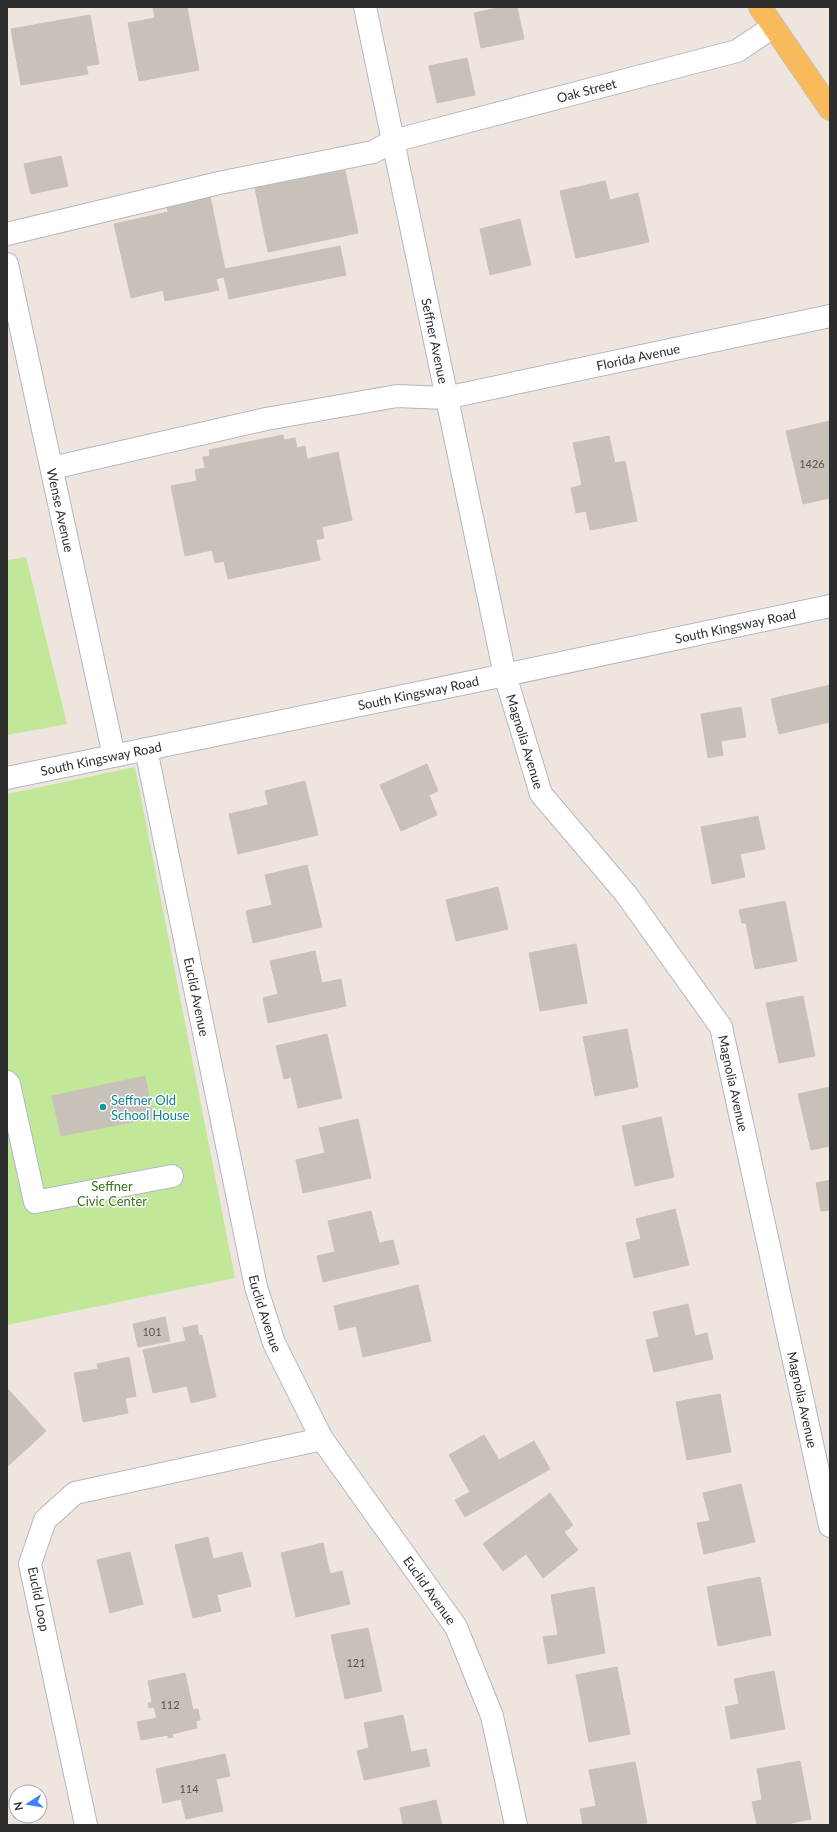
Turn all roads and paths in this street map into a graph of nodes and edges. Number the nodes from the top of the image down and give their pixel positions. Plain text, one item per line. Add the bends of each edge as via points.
1 (364, 7) edge
2 (760, 7) edge
3 (773, 27) junction
4 (830, 108) edge
5 (393, 141) junction
6 (7, 234) edge
7 (7, 264) edge
8 (830, 316) edge
9 (14, 333) edge
10 (445, 398) junction
11 (52, 468) junction
12 (830, 606) edge
13 (505, 675) junction
14 (146, 749) junction
15 (114, 756) junction
16 (7, 778) edge
17 (7, 1082) edge
18 (172, 1176) dead end
19 (322, 1439) junction
20 (830, 1526) edge
21 (86, 1825) edge
22 (516, 1825) edge

1 - 5 street, Seffner Avenue
2 - 3 main road
3 - 4 main road
3 - 5 street, Oak Street via 737,51
5 - 6 street, Oak Street via 373,152 219,183
5 - 10 street, Seffner Avenue
7 - 9 street, Wense Avenue
8 - 10 street, Florida Avenue
9 - 11 street, Wense Avenue
10 - 11 street, Florida Avenue via 397,396 274,418
10 - 13 street, Seffner Avenue
11 - 15 street, Wense Avenue
12 - 13 street, South Kingsway Road
13 - 14 street, South Kingsway Road
13 - 20 street, Magnolia Avenue via 541,794 626,894 722,1027
14 - 15 street, South Kingsway Road
14 - 19 street, Euclid Avenue via 256,1287 274,1343
15 - 16 street, South Kingsway Road
17 - 18 street via 35,1202
19 - 21 street, Euclid Loop via 75,1493 45,1520 30,1564
19 - 22 street, Euclid Avenue via 456,1627 492,1716

